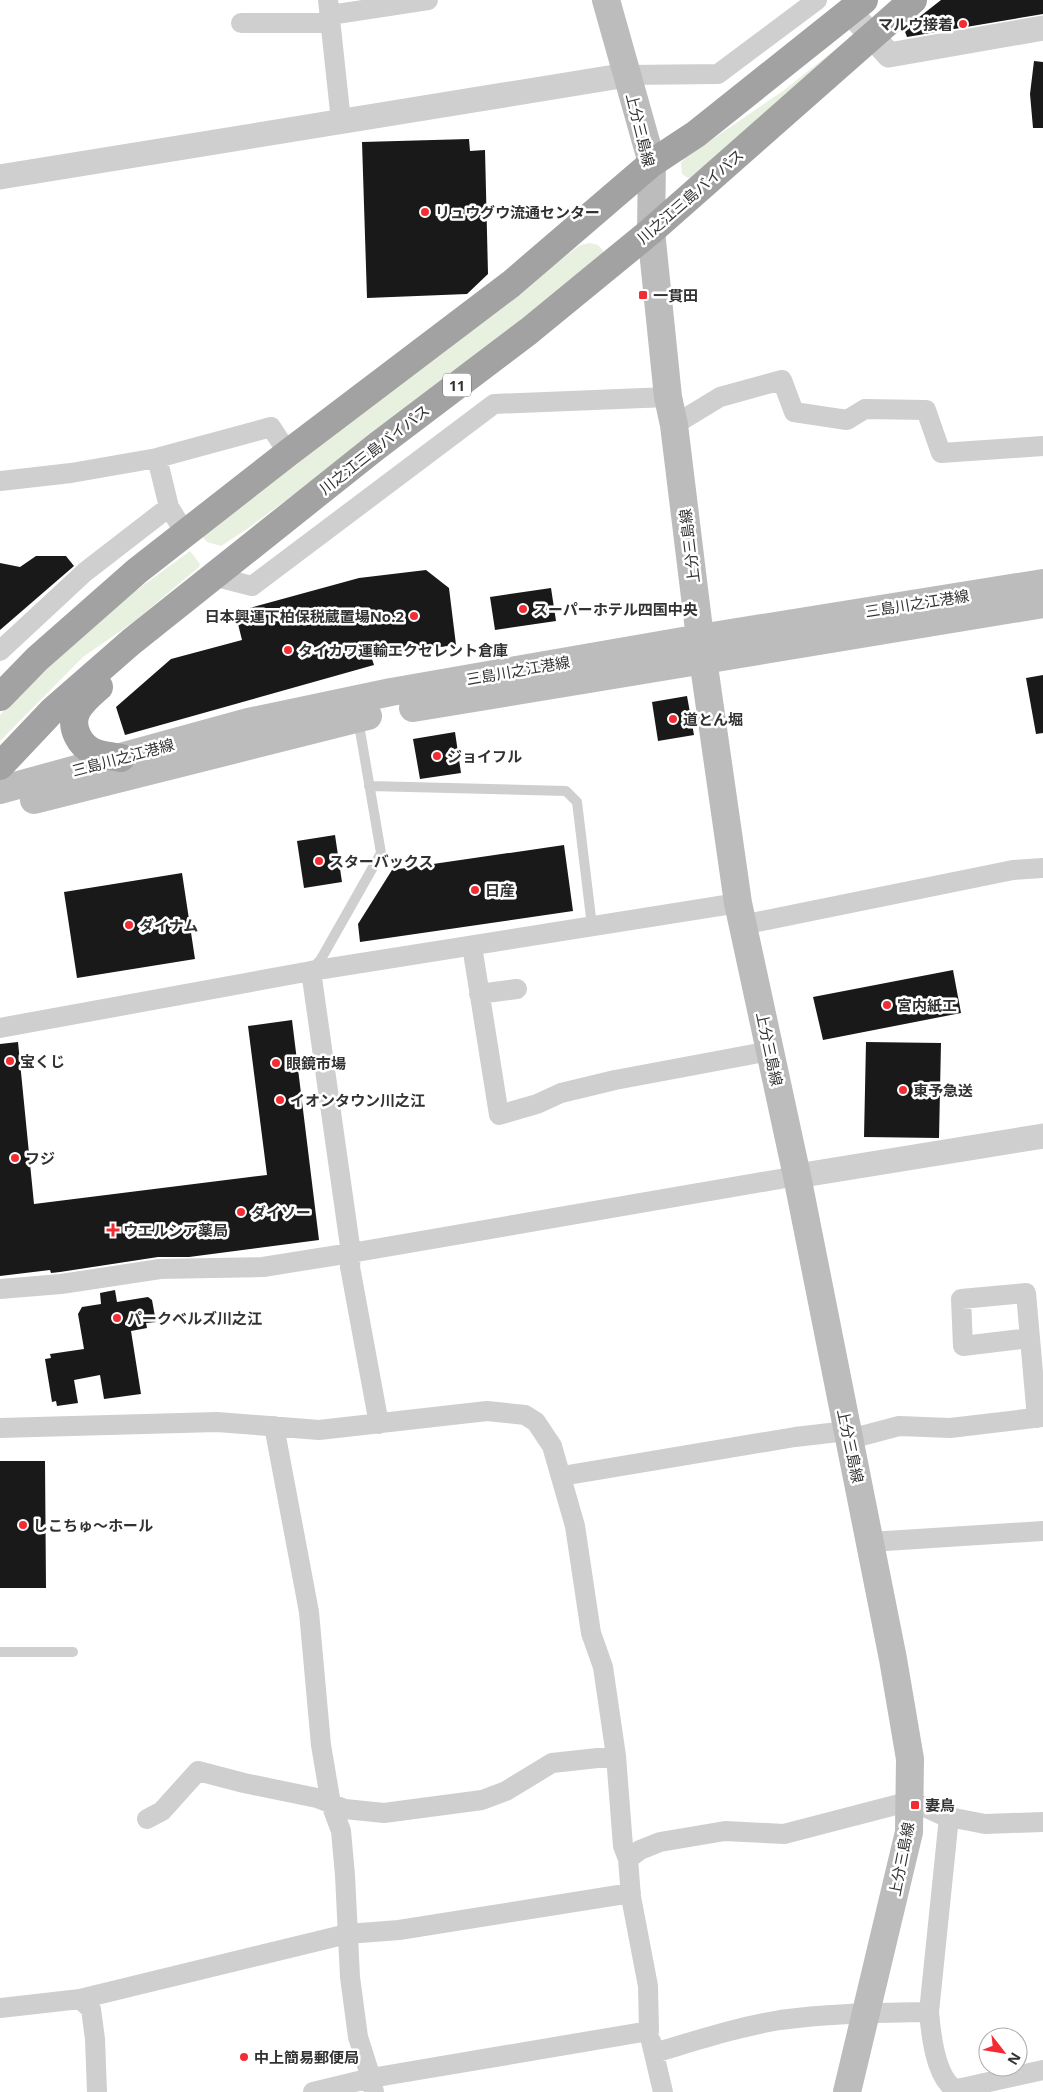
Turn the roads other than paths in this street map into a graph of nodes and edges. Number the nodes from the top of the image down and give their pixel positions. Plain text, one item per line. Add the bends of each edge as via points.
1 (428, 0) edge
2 (606, 0) edge
3 (817, 0) edge
4 (912, 0) edge
5 (857, 6) edge
6 (329, 13) edge
7 (241, 23) dead end
8 (1043, 28) edge
9 (872, 37) junction
10 (627, 75) junction
11 (340, 121) junction
12 (652, 163) junction
13 (0, 177) edge
14 (651, 231) junction
15 (668, 397) junction
16 (674, 425) junction
17 (1043, 446) edge
18 (288, 453) junction
19 (157, 458) junction
20 (0, 481) edge
21 (170, 507) junction
22 (185, 533) junction
23 (213, 576) junction
24 (1043, 583) edge
25 (1043, 604) edge
26 (702, 648) junction
27 (0, 651) edge
28 (0, 697) edge
29 (358, 718) junction
30 (121, 758) junction
31 (0, 766) edge
32 (369, 786) junction
33 (0, 790) edge
34 (0, 808) edge
35 (1043, 868) edge
36 (740, 914) junction
37 (592, 926) junction
38 (472, 946) junction
39 (310, 971) junction
40 (517, 989) dead end
41 (479, 994) junction
42 (0, 1028) edge
43 (770, 1051) junction
44 (1043, 1136) edge
45 (797, 1176) junction
46 (351, 1253) junction
47 (0, 1289) edge
48 (1030, 1338) dead end
49 (1040, 1417) edge
50 (379, 1424) junction
51 (274, 1426) junction
52 (0, 1428) edge
53 (849, 1435) junction
54 (562, 1476) junction
55 (1043, 1531) edge
56 (870, 1542) junction
57 (0, 1652) edge
58 (73, 1652) dead end
59 (616, 1756) junction
60 (911, 1800) junction
61 (331, 1804) junction
62 (949, 1817) junction
63 (147, 1818) dead end
64 (1043, 1822) edge
65 (628, 1859) junction
66 (630, 1893) junction
67 (347, 1934) junction
68 (80, 1999) junction
69 (0, 2008) edge
70 (929, 2012) junction
71 (866, 2013) junction
72 (648, 2031) junction
73 (654, 2053) junction
74 (1043, 2070) edge
75 (373, 2085) edge
76 (962, 2090) edge
77 (97, 2092) edge
78 (312, 2092) edge
79 (663, 2092) edge
80 (847, 2092) edge

1 - 6 street
2 - 10 main road, 上分三島線
3 - 10 street via 718,74
4 - 9 highway, 川之江三島バイパス / 11
5 - 9 street
5 - 12 highway via 696,134
6 - 7 street
6 - 11 street
8 - 9 street via 889,55
9 - 14 highway, 川之江三島バイパス / 11
10 - 11 street
10 - 12 main road, 上分三島線
11 - 13 street
12 - 14 main road, 上分三島線
12 - 18 highway via 511,284
14 - 15 main road, 上分三島線
14 - 23 highway, 川之江三島バイパス / 11 via 529,332 377,446
15 - 16 main road, 上分三島線
15 - 23 street via 494,404 252,586
16 - 17 street via 720,398 782,380 794,412 847,420 865,408 926,410 941,453
16 - 26 main road, 上分三島線
18 - 19 street via 272,427
18 - 22 highway
19 - 20 street via 72,473
19 - 21 street
21 - 22 street
21 - 27 street via 86,572
22 - 28 highway via 137,570 37,659
23 - 30 highway via 88,697 76,713 74,724 82,744 94,752
23 - 31 highway, 川之江三島バイパス / 11 via 52,711
24 - 26 main road, 三島川之江港線
25 - 26 main road, 三島川之江港線
26 - 29 main road, 三島川之江港線
26 - 30 main road, 三島川之江港線 via 391,692 248,722
26 - 36 main road, 上分三島線
29 - 32 lane
29 - 34 main road, 三島川之江港線
30 - 33 main road, 三島川之江港線
32 - 37 lane via 566,791 576,802
32 - 39 lane via 381,853 321,959
35 - 36 street via 1013,870
36 - 37 street
36 - 43 main road, 上分三島線
37 - 38 street
38 - 39 street
38 - 41 street
39 - 42 street
39 - 46 street
40 - 41 street
41 - 43 street via 499,1115 561,1093 615,1080
43 - 45 main road, 上分三島線
44 - 45 street
45 - 46 street
45 - 53 main road, 上分三島線
46 - 47 street via 263,1267 160,1269 62,1284
46 - 50 street via 350,1267
48 - 49 street
49 - 53 street via 950,1428 899,1426
50 - 51 street via 319,1430
50 - 54 street via 487,1411 525,1415 536,1422 552,1446
51 - 52 street via 217,1422
51 - 61 street via 309,1612 321,1745
53 - 54 street via 795,1437
53 - 56 main road, 上分三島線
54 - 59 street via 575,1526 591,1633 603,1667
55 - 56 street
56 - 60 main road, 上分三島線 via 910,1760
57 - 58 lane
59 - 61 street via 552,1763 506,1791 475,1802 384,1813
59 - 65 street via 623,1846
60 - 62 street
60 - 65 street via 784,1834 725,1831 660,1842
60 - 71 main road, 上分三島線 via 903,1863
61 - 63 street via 198,1771 162,1811
61 - 67 street via 341,1831
62 - 64 street via 985,1824
62 - 70 street
65 - 66 street
66 - 67 street via 399,1930
66 - 72 street via 648,1986
67 - 68 street
67 - 75 street via 358,2037
68 - 69 street
68 - 77 street via 91,2009
70 - 71 street
70 - 76 street via 931,2034 942,2071 949,2085
71 - 73 street via 778,2020
71 - 80 main road, 上分三島線
72 - 73 street
72 - 75 street
73 - 79 street
74 - 76 street
75 - 78 street

